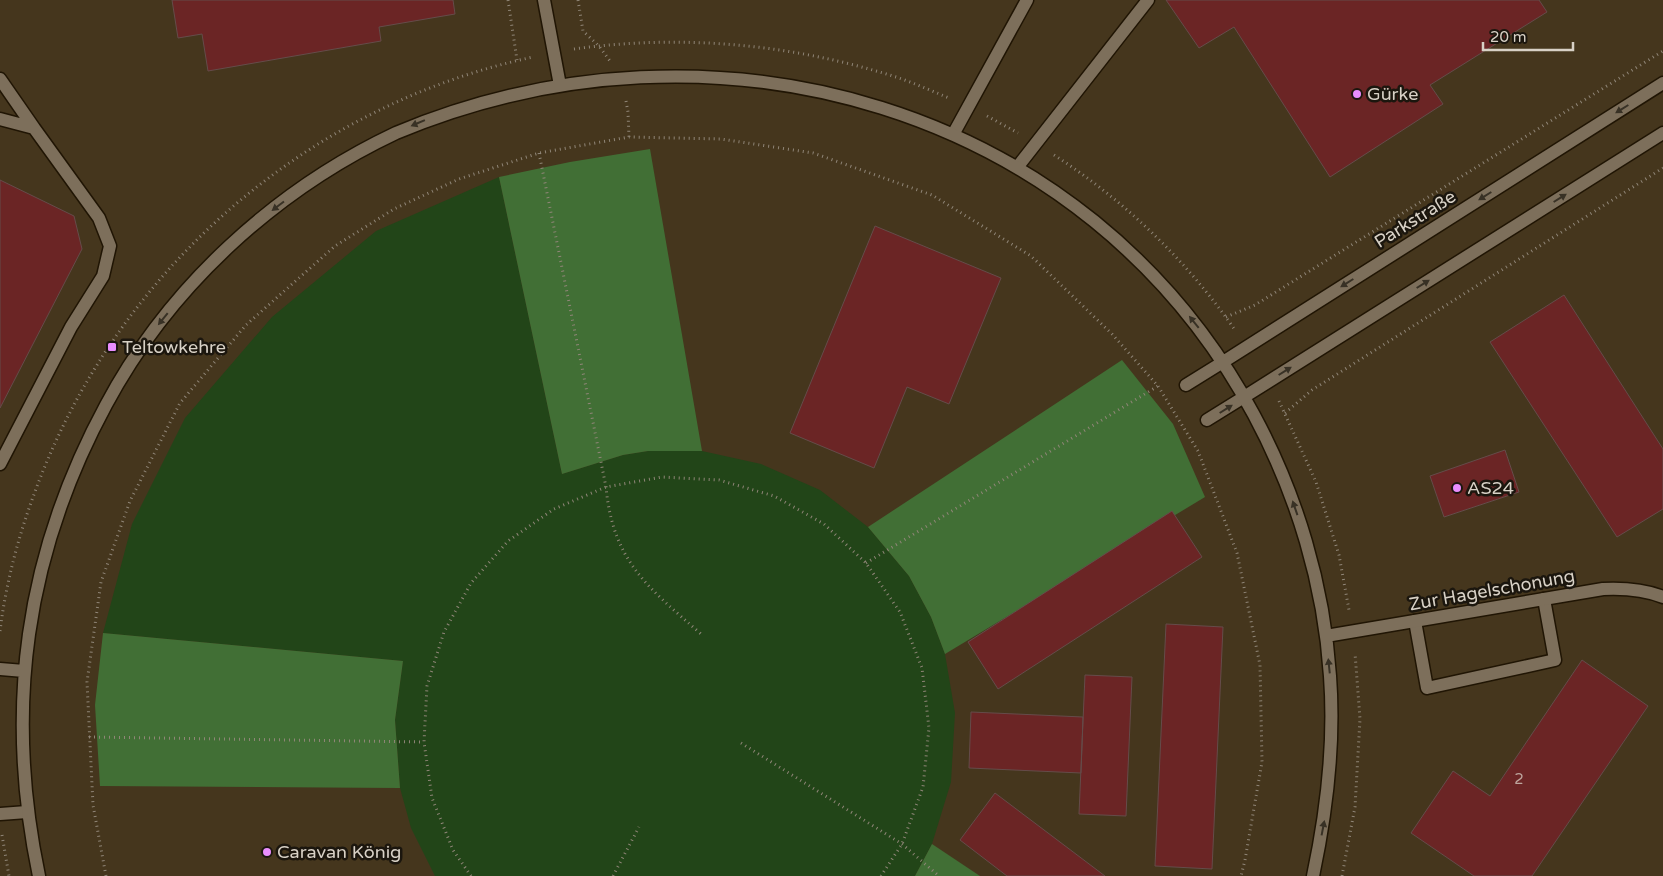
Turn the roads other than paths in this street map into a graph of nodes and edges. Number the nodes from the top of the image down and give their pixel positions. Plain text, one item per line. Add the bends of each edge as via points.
1 (544, 0) edge
2 (1027, 0) edge
3 (1148, 0) edge
4 (0, 79) edge
5 (559, 80) junction
6 (1663, 83) edge
7 (0, 119) edge
8 (34, 128) junction
9 (955, 131) junction
10 (1663, 133) edge
11 (1019, 166) junction
12 (1223, 362) junction
13 (1186, 385) dead end
14 (1244, 397) junction
15 (1207, 420) dead end
16 (0, 464) edge
17 (1663, 597) edge
18 (1544, 599) junction
19 (1415, 621) junction
20 (1326, 636) junction
21 (0, 669) edge
22 (24, 671) junction
23 (27, 812) junction
24 (0, 814) edge
25 (39, 876) edge
26 (1313, 876) edge

1 - 5 street
2 - 9 street
3 - 11 street
4 - 8 street
5 - 9 street via 653,70 764,75 855,94
5 -> 22 street via 466,105 418,123 354,155 274,209 230,246 188,289 160,323 112,393 78,460 39,576
6 -> 12 street, Parkstraße
7 - 8 street
8 - 16 street via 99,218 110,246 103,276 71,327
9 - 11 street
14 -> 10 street
12 -> 11 street via 1168,291 1124,245 1086,212
12 - 13 street, Parkstraße
12 - 14 street
15 -> 14 street
20 -> 14 street via 1310,559 1295,508 1280,469
17 - 18 street, Zur Hagelschonung via 1628,588 1603,588
18 - 19 street, Zur Hagelschonung
18 - 19 street via 1555,660 1427,688
19 - 20 street, Zur Hagelschonung
26 -> 20 street via 1324,822 1331,760
21 - 22 street
22 - 23 street via 22,744
23 - 24 street
23 - 25 street

